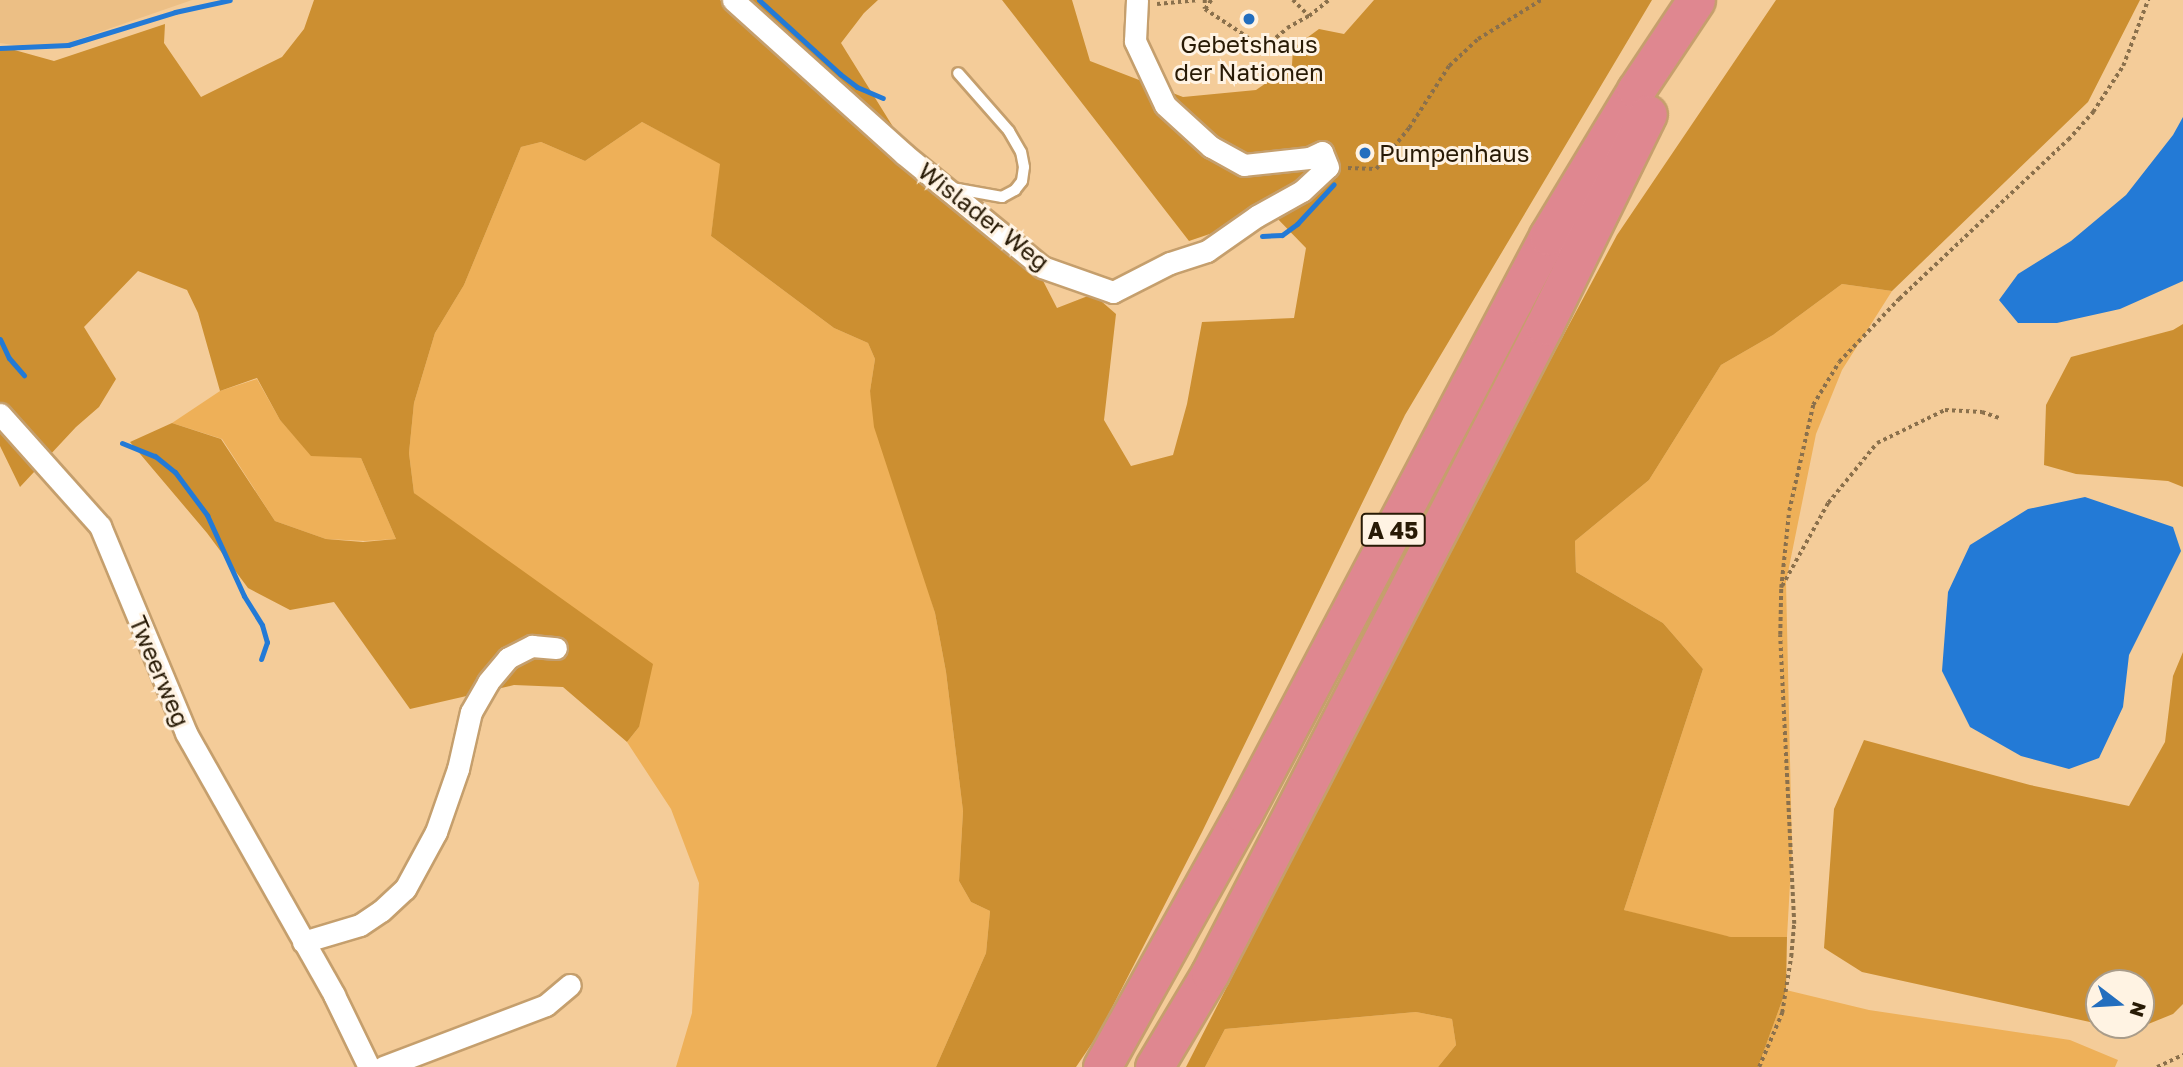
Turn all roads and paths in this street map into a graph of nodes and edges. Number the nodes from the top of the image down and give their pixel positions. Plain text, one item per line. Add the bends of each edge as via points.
1 (733, 0) edge
2 (1199, 0) edge
3 (1205, 0) edge
4 (1211, 0) edge
5 (1293, 0) edge
6 (1329, 0) edge
7 (1541, 0) edge
8 (1696, 0) edge
9 (1715, 0) edge
10 (2148, 0) edge
11 (1137, 3) edge
12 (1205, 9) junction
13 (1309, 16) junction
14 (958, 73) dead end
15 (1328, 167) junction
16 (943, 186) junction
17 (0, 414) edge
18 (1999, 418) dead end
19 (1781, 588) junction
20 (555, 648) dead end
21 (303, 942) junction
22 (1210, 973) junction
23 (570, 985) dead end
24 (2183, 1055) edge
25 (1107, 1059) edge
26 (369, 1067) edge
27 (383, 1067) edge
28 (1154, 1067) edge
29 (1168, 1067) edge
30 (1759, 1067) edge
31 (2157, 1067) edge

1 - 16 street, Wislader Weg
2 - 11 path
3 - 12 path
4 - 12 path
5 - 13 path
6 - 13 path
7 - 15 path via 1478,39 1449,66 1376,169
8 - 25 highway, A 45 via 1548,236 1243,814
9 - 22 highway, A 45 via 1689,37 1625,159 1544,326
10 - 19 path via 2123,65 2093,112 1899,299 1839,362 1823,386 1813,405 1789,511
11 - 15 street via 1135,41 1165,105 1211,147 1244,165 1309,158 1322,152
12 - 13 path via 1261,51 1287,27
14 - 16 lane via 1009,131 1021,152 1023,174 1016,190 1002,197
15 - 16 street, Wislader Weg via 1302,191 1207,251 1170,263 1112,292 1042,267
17 - 21 street, Tweerweg via 100,526 186,733
18 - 19 path via 1945,410 1877,443 1828,503
19 - 30 path via 1794,924 1785,1001
20 - 21 street via 532,646 508,658 488,682 471,712 436,832 405,889 359,925
21 - 26 street, Tweerweg
22 - 28 highway, A 45
22 - 29 lane
23 - 27 street via 545,1005
24 - 31 path

